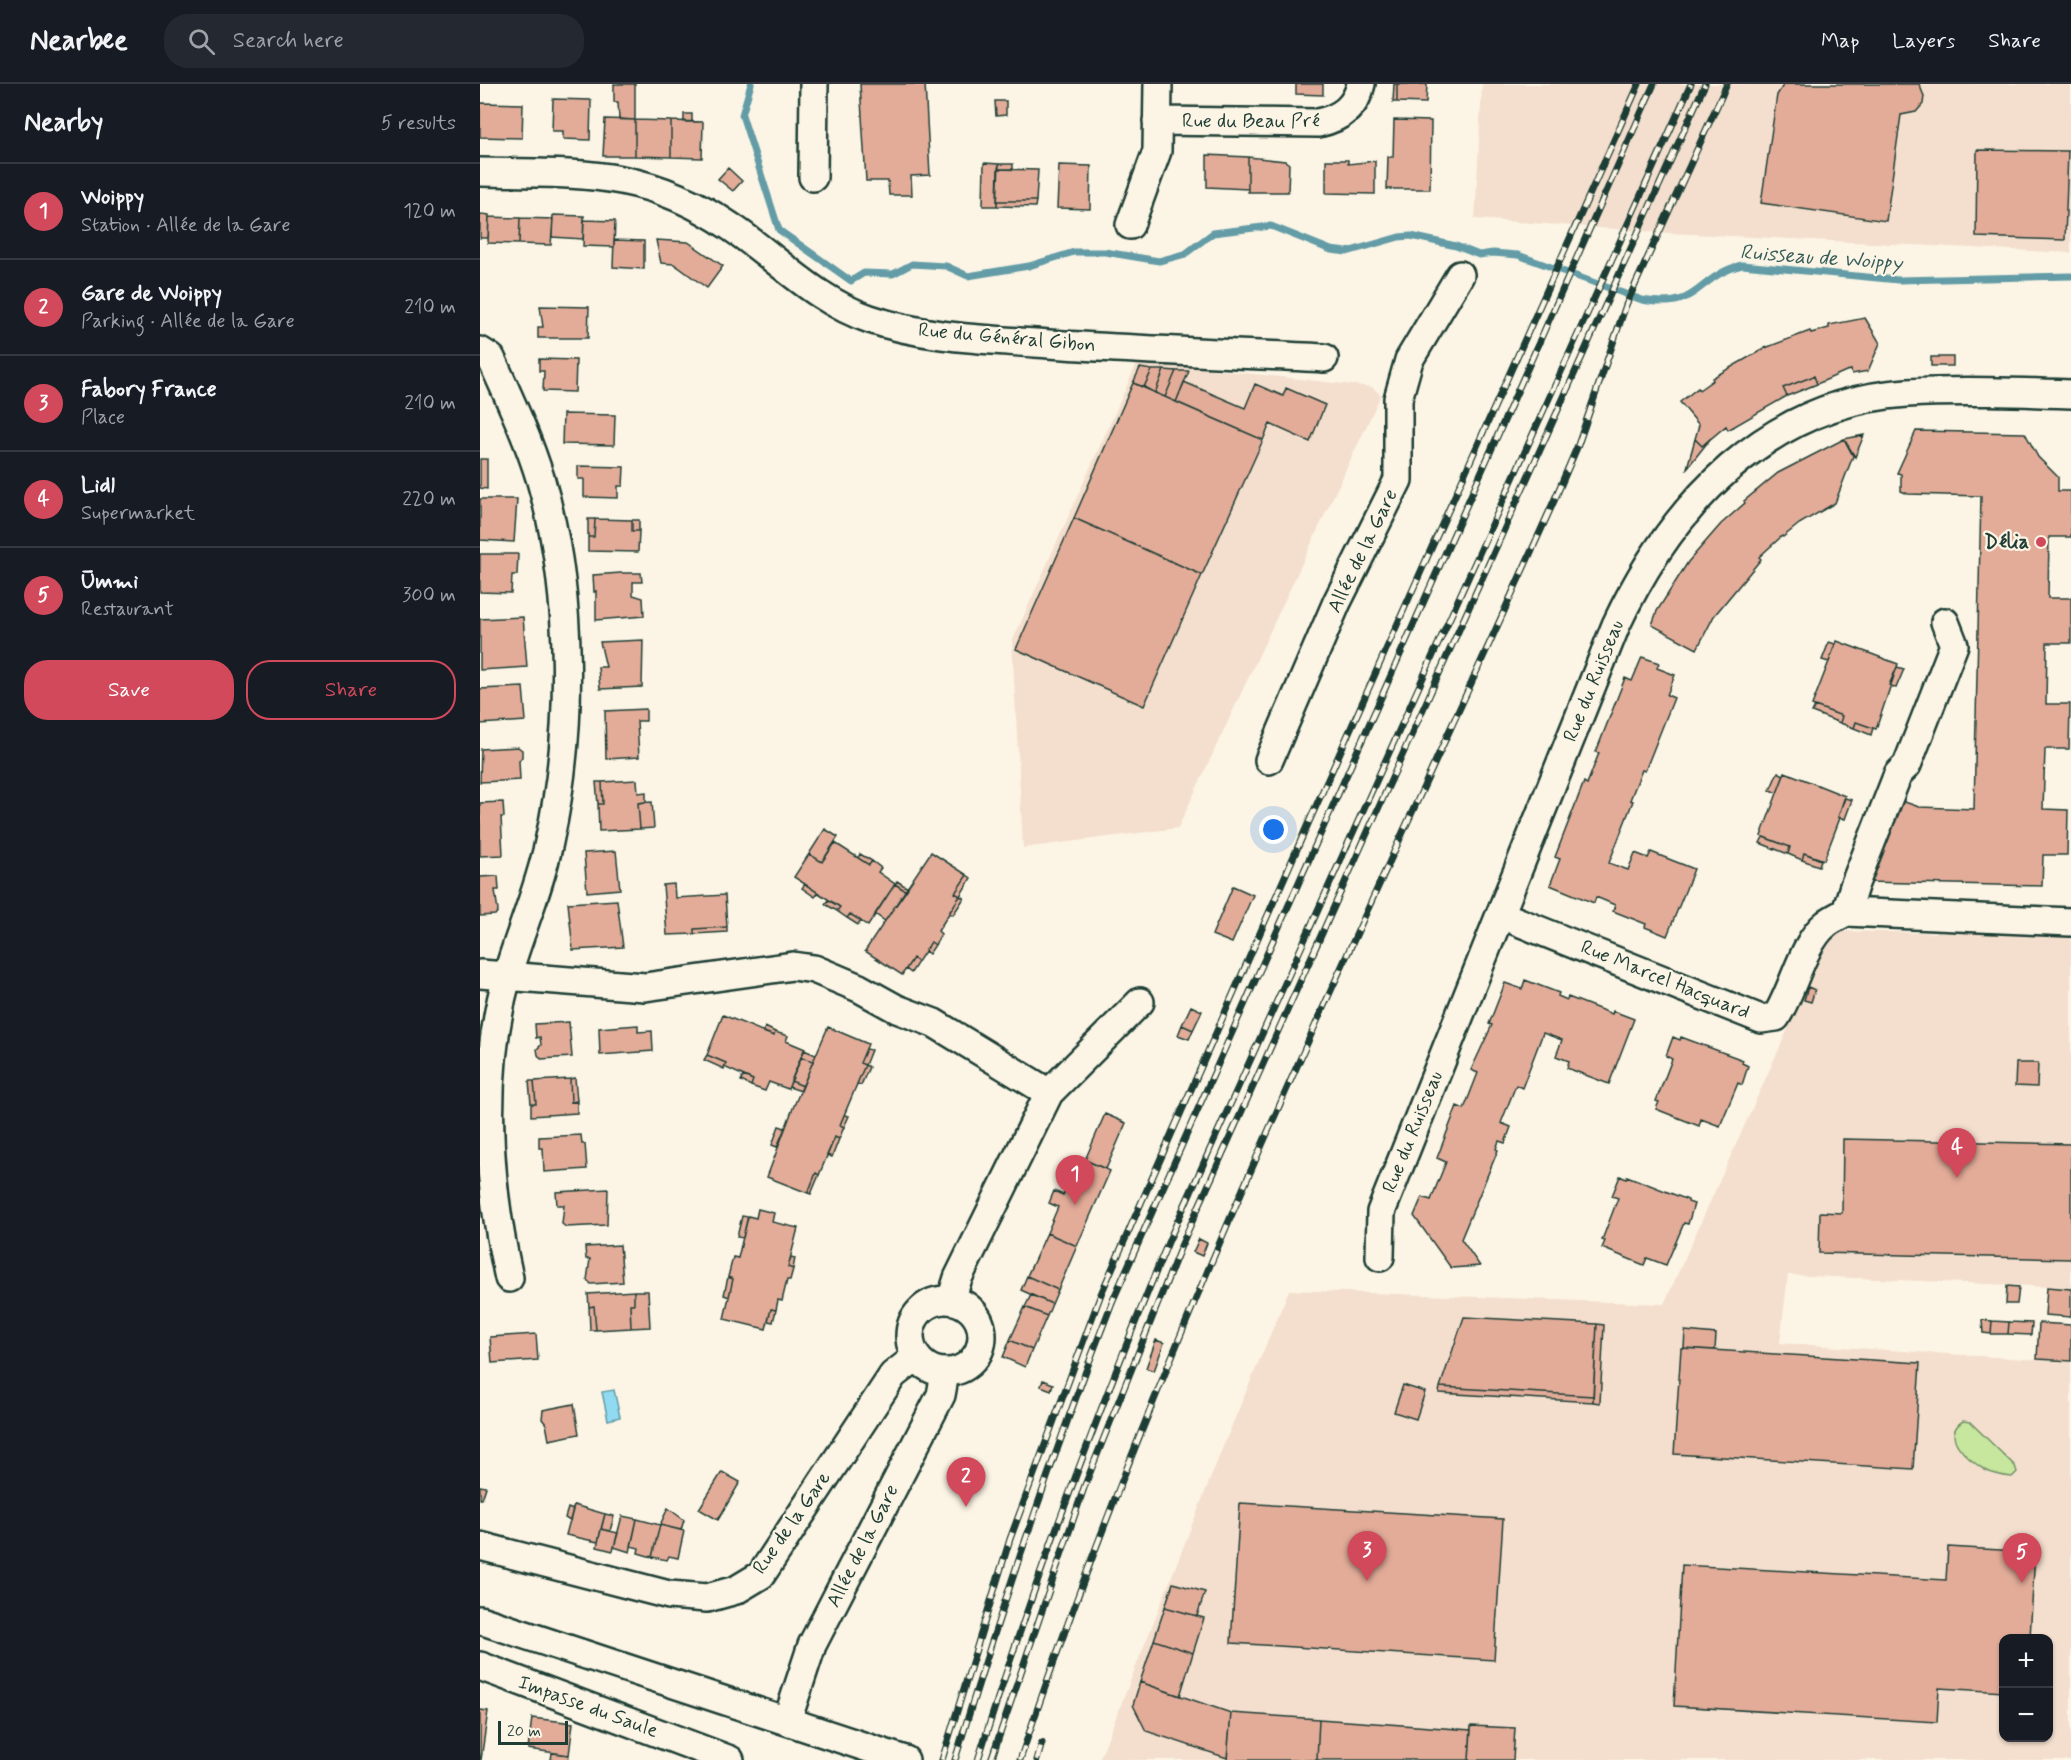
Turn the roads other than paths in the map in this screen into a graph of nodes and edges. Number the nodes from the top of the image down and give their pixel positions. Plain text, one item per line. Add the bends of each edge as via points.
1 (814, 84) edge
2 (1158, 84) edge
3 (1361, 84) edge
4 (1157, 121) junction
5 (480, 172) edge
6 (813, 177) dead end
7 (1130, 225) dead end
8 (1460, 274) dead end
9 (480, 351) edge
10 (1324, 358) dead end
11 (2071, 394) edge
12 (1945, 622) dead end
13 (1269, 760) dead end
14 (1846, 912) junction
15 (1501, 915) junction
16 (2071, 922) edge
17 (480, 974) edge
18 (508, 975) junction
19 (1140, 1002) dead end
20 (1049, 1093) junction
21 (1380, 1257) dead end
22 (509, 1278) dead end
23 (951, 1300) junction
24 (916, 1357) junction
25 (945, 1373) junction
26 (480, 1546) edge
27 (480, 1620) edge
28 (480, 1666) edge
29 (787, 1721) junction
30 (730, 1760) edge
31 (904, 1760) edge

1 - 6 street
2 - 4 street
3 - 4 street, Rue du Beau Pré via 1349,109 1341,116 1318,123
4 - 7 street via 1157,151
5 - 10 street, Rue du Général Gibon via 604,175 690,201 833,303 870,319 919,332 1055,345
8 - 13 street, Allée de la Gare via 1408,360 1398,399 1398,480 1337,602
9 - 18 street via 491,358 541,481 552,524 564,618 562,753 555,810 538,886
11 - 15 street, Rue du Ruisseau via 1906,393 1834,408 1785,428 1740,456 1698,496 1634,585
12 - 14 street via 1954,645 1907,765 1898,774
14 - 15 street, Rue Marcel Hacquard via 1824,925 1812,940 1776,1017 1761,1019
14 - 16 street
15 - 21 street, Rue du Ruisseau via 1381,1212
17 - 18 street
18 - 20 street via 645,987 793,966 814,969 934,1023
18 - 22 street via 493,1055 490,1133 492,1185
19 - 20 street
20 - 23 street via 958,1278
23 - 24 street via 933,1302 916,1314 909,1336
23 - 25 street via 976,1316 982,1340 979,1351 967,1365
24 - 25 street via 934,1371
24 - 26 street, Rue de la Gare via 893,1375 761,1575 736,1590 707,1598 669,1595
25 - 29 street, Allée de la Gare via 942,1395 812,1645
27 - 29 street
28 - 30 street, Impasse du Saule
29 - 31 street

